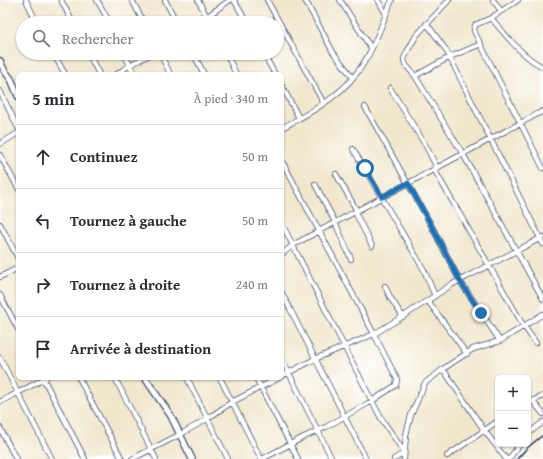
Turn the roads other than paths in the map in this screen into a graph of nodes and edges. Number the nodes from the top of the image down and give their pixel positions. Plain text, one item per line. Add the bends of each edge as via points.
1 (26, 0) edge
2 (61, 0) edge
3 (97, 0) edge
4 (132, 0) edge
5 (165, 0) edge
6 (198, 0) edge
7 (230, 0) edge
8 (234, 0) edge
9 (267, 0) edge
10 (305, 0) edge
11 (340, 0) edge
12 (378, 0) edge
13 (392, 0) edge
14 (449, 0) edge
15 (493, 0) edge
16 (518, 0) edge
17 (501, 11) junction
18 (386, 14) junction
19 (34, 16) edge
20 (69, 16) edge
21 (106, 16) edge
22 (140, 16) edge
23 (173, 16) edge
24 (206, 16) edge
25 (209, 16) edge
26 (243, 16) edge
27 (276, 16) edge
28 (491, 18) junction
29 (426, 24) junction
30 (284, 31) edge
31 (481, 44) junction
32 (371, 48) junction
33 (450, 57) junction
34 (57, 60) edge
35 (92, 60) edge
36 (128, 60) edge
37 (140, 60) edge
38 (163, 60) edge
39 (197, 60) edge
40 (229, 60) edge
41 (267, 60) edge
42 (0, 61) edge
43 (130, 65) junction
44 (543, 67) edge
45 (64, 72) edge
46 (98, 72) edge
47 (120, 72) edge
48 (133, 72) edge
49 (169, 72) edge
50 (203, 72) edge
51 (235, 72) edge
52 (274, 72) edge
53 (415, 76) junction
54 (353, 78) junction
55 (390, 88) dead end
56 (284, 90) edge
57 (0, 91) edge
58 (16, 91) edge
59 (323, 102) junction
60 (365, 107) dead end
61 (543, 111) edge
62 (299, 118) junction
63 (16, 124) edge
64 (521, 124) junction
65 (284, 127) edge
66 (16, 134) edge
67 (492, 139) junction
68 (0, 144) edge
69 (353, 149) dead end
70 (0, 154) edge
71 (463, 154) junction
72 (284, 165) edge
73 (435, 168) junction
74 (543, 168) edge
75 (336, 174) dead end
76 (408, 183) junction
77 (16, 184) edge
78 (315, 184) dead end
79 (382, 197) junction
80 (356, 211) junction
81 (335, 222) junction
82 (0, 224) edge
83 (284, 228) edge
84 (319, 232) junction
85 (542, 238) edge
86 (543, 244) edge
87 (294, 245) junction
88 (372, 246) dead end
89 (516, 251) junction
90 (284, 252) edge
91 (16, 254) edge
92 (351, 259) dead end
93 (489, 265) junction
94 (16, 269) edge
95 (0, 277) edge
96 (460, 281) junction
97 (385, 286) dead end
98 (0, 295) edge
99 (435, 296) junction
100 (284, 297) edge
101 (543, 299) edge
102 (428, 301) junction
103 (543, 314) edge
104 (403, 317) junction
105 (16, 325) edge
106 (523, 325) junction
107 (374, 334) junction
108 (500, 341) junction
109 (536, 343) dead end
110 (345, 347) junction
111 (467, 354) junction
112 (0, 358) edge
113 (315, 359) junction
114 (284, 363) edge
115 (442, 369) junction
116 (289, 372) junction
117 (284, 375) edge
118 (41, 380) edge
119 (45, 380) edge
120 (80, 380) edge
121 (116, 380) edge
122 (146, 380) edge
123 (188, 380) edge
124 (221, 380) edge
125 (257, 380) edge
126 (275, 380) edge
127 (261, 387) junction
128 (18, 393) junction
129 (543, 396) edge
130 (534, 400) junction
131 (372, 401) junction
132 (0, 402) edge
133 (232, 402) junction
134 (531, 402) edge
135 (543, 414) edge
136 (345, 415) junction
137 (208, 419) junction
138 (495, 422) edge
139 (543, 422) edge
140 (0, 428) edge
141 (317, 430) junction
142 (484, 430) junction
143 (531, 432) edge
144 (181, 434) junction
145 (290, 444) junction
146 (517, 447) edge
147 (151, 449) junction
148 (404, 453) junction
149 (447, 456) dead end
150 (16, 459) edge
151 (52, 459) edge
152 (85, 459) edge
153 (122, 459) edge
154 (132, 459) edge
155 (156, 459) edge
156 (192, 459) edge
157 (228, 459) edge
158 (262, 459) edge
159 (298, 459) edge
160 (332, 459) edge
161 (366, 459) edge
162 (394, 459) edge
163 (404, 459) edge
164 (507, 459) edge

1 - 19 street
2 - 20 street
3 - 21 street
4 - 22 street
5 - 23 street
6 - 24 street
7 - 25 street
8 - 26 street
9 - 27 street
10 - 54 street via 333,52
11 - 32 street
12 - 18 street
13 - 18 street
14 - 29 street
15 - 17 street
16 - 17 street
17 - 28 street
18 - 32 street
28 - 31 street via 475,24 474,31
28 - 44 street via 514,44
29 - 33 street
29 - 53 street via 416,36 404,59
30 - 59 street
31 - 33 street
31 - 64 street
32 - 54 street
33 - 53 street
33 - 67 street
34 - 45 street
35 - 46 street
36 - 43 street
37 - 43 street
38 - 49 street
39 - 50 street
40 - 51 street
41 - 52 street
42 - 58 street
43 - 47 street
43 - 48 street
53 - 71 street
54 - 59 street
55 - 73 street via 426,146
56 - 62 street
57 - 63 street
59 - 62 street
60 - 76 street
61 - 64 street
62 - 65 street
64 - 67 street
64 - 74 street
66 - 68 street
67 - 71 street
67 - 85 street
69 - 79 street
70 - 77 street
71 - 73 street
71 - 89 street
72 - 84 street
73 - 76 street
73 - 93 street
75 - 80 street
76 - 79 street
76 - 96 street
78 - 81 street
79 - 80 street
79 - 99 street via 424,270
80 - 81 street
80 - 88 street
81 - 84 street
81 - 92 street
82 - 91 street
83 - 87 street
84 - 87 street
84 - 107 street
85 - 86 street
85 - 89 street
87 - 90 street
87 - 110 street via 300,262
89 - 93 street
89 - 101 street
93 - 96 street
93 - 106 street
94 - 95 street
96 - 99 street
96 - 108 street
97 - 104 street
98 - 105 street
99 - 102 street
100 - 113 street
102 - 104 street
102 - 111 street
103 - 106 street
104 - 107 street
106 - 108 street
106 - 109 street
107 - 110 street
107 - 131 street via 397,383
108 - 111 street via 478,347
110 - 113 street
110 - 131 street
111 - 115 street
112 - 128 street
113 - 116 street
113 - 136 street
114 - 116 street
115 - 142 street
115 - 148 street via 425,383 415,404
116 - 117 street
116 - 141 street
118 - 128 street
119 - 152 street
120 - 153 street
121 - 147 street
122 - 144 street via 172,416
123 - 137 street
124 - 133 street
125 - 127 street
126 - 127 street
127 - 133 street
127 - 145 street
128 - 132 street
128 - 151 street
129 - 130 street
130 - 134 street
130 - 135 street
131 - 136 street
131 - 148 street
133 - 137 street
133 - 158 street
136 - 141 street
136 - 161 street
137 - 144 street
137 - 157 street
138 - 142 street
139 - 143 street
140 - 150 street
141 - 145 street
141 - 160 street
142 - 149 street
142 - 164 street
144 - 147 street
144 - 156 street
145 - 158 street
145 - 159 street
146 - 164 street
147 - 154 street
147 - 155 street
148 - 162 street
148 - 163 street

